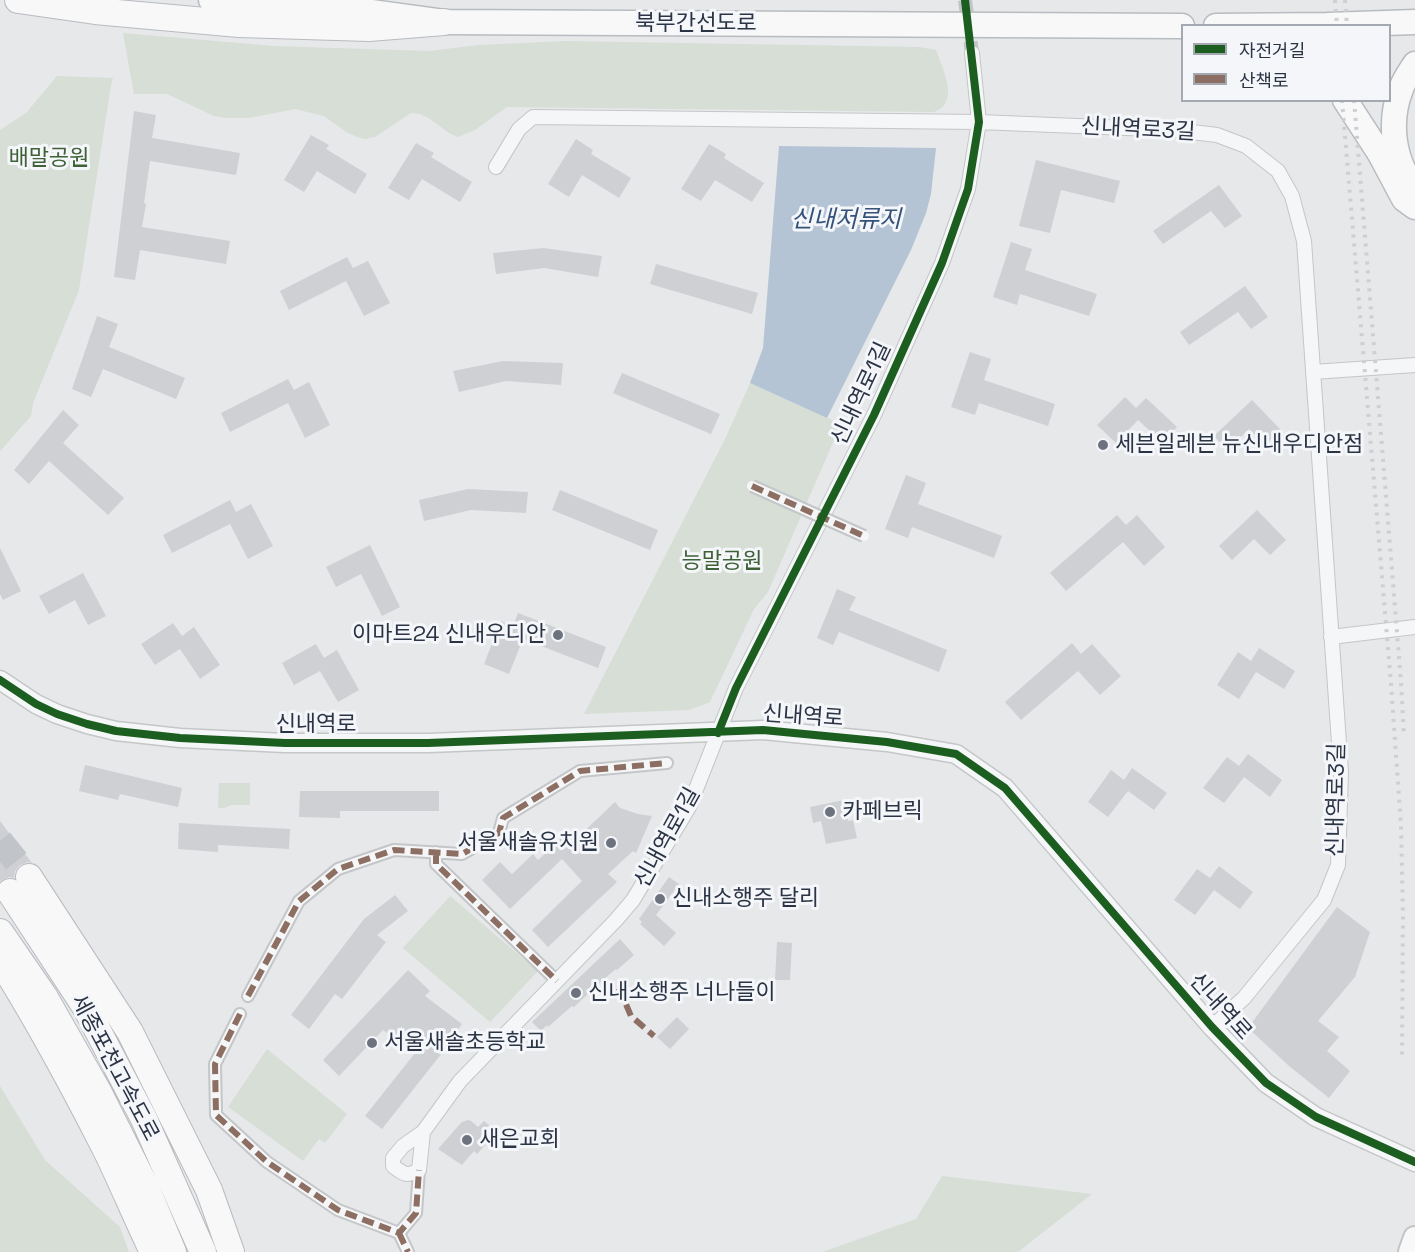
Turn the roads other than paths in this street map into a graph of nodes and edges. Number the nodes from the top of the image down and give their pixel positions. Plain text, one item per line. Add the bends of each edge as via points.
1 (18, 0) edge
2 (211, 0) edge
3 (444, 22) junction
4 (1415, 22) edge
5 (1356, 24) edge
6 (1124, 26) junction
7 (1181, 26) edge
8 (1181, 36) edge
9 (972, 53) tunnel mouth
10 (1415, 64) edge
11 (1346, 102) edge
12 (979, 122) junction
13 (496, 166) dead end
14 (1415, 188) edge
15 (1415, 207) edge
16 (1415, 365) edge
17 (1313, 372) junction
18 (752, 486) dead end
19 (864, 536) dead end
20 (1415, 627) edge
21 (1331, 637) junction
22 (0, 680) edge
23 (718, 733) junction
24 (667, 763) dead end
25 (435, 852) junction
26 (0, 932) edge
27 (0, 960) edge
28 (557, 981) junction
29 (248, 996) dead end
30 (240, 1014) dead end
31 (1212, 1027) junction
32 (423, 1132) junction
33 (1415, 1162) edge
34 (419, 1170) junction
35 (399, 1233) junction
36 (1415, 1238) edge
37 (153, 1252) edge
38 (173, 1252) edge
39 (203, 1252) edge
40 (231, 1252) edge
41 (408, 1252) edge
42 (1410, 1252) edge

1 - 3 highway via 239,24 369,28
2 - 3 highway, 북부간선도로 via 371,12
3 - 6 highway, 북부간선도로
4 - 5 highway
6 - 7 highway, 북부간선도로
6 - 8 highway
9 - 12 street, 신내역로1길
10 - 14 highway via 1401,88 1393,131 1403,170
11 - 15 highway via 1404,199
12 - 13 street, 신내역로3길 via 533,117 519,129
12 - 17 street, 신내역로3길 via 1175,130 1217,135 1246,146 1278,171 1292,196 1304,241
12 - 23 street, 신내역로1길 via 968,189 942,263 874,415 736,688
16 - 17 street
17 - 21 street, 신내역로3길
18 - 19 street, bridge
20 - 21 street
21 - 31 street, 신내역로3길 via 1341,772 1338,865 1324,900 1244,998
22 - 23 street, 신내역로 via 36,704 87,724 180,738 428,743
23 - 28 street, 신내역로1길 via 689,807 633,900
23 - 31 street, 신내역로 via 763,730 887,742 956,754 1005,788
24 - 25 street via 580,771 503,818 499,833 462,854
25 - 28 street via 436,864
25 - 29 street via 394,850 338,869 299,901
26 - 38 highway, 세종포천고속도로 via 44,996 99,1094 145,1185
27 - 37 highway via 76,1092
28 - 32 street, 신내역로1길 via 460,1081
30 - 35 street via 215,1064 216,1115 267,1162 338,1210
31 - 33 street, 신내역로 via 1266,1083 1316,1117
32 - 34 street, 신내역로1길
32 - 34 street, 신내역로1길 via 393,1158 393,1166 402,1173
34 - 35 street via 416,1213
35 - 41 street
36 - 42 main road
39 - 40 highway, 세종포천고속도로 via 144,1119 20,885 130,1032 209,1190

